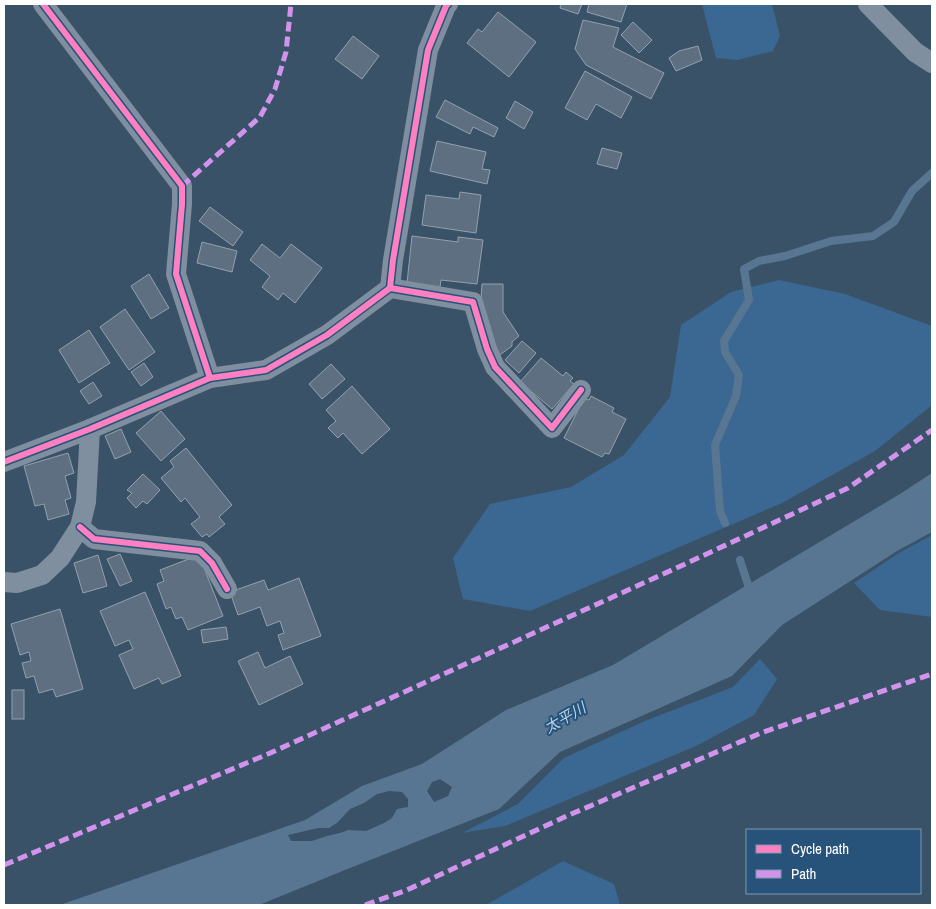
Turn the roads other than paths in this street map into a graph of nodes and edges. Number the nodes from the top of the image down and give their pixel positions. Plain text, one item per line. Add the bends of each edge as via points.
1 (43, 4) edge
2 (448, 4) edge
3 (868, 4) edge
4 (932, 63) edge
5 (390, 288) junction
6 (210, 378) junction
7 (581, 390) dead end
8 (90, 429) junction
9 (4, 462) edge
10 (80, 527) junction
11 (4, 582) edge
12 (227, 589) dead end

1 - 6 street via 182,186 176,274
2 - 5 street via 428,50
3 - 4 street via 915,52
5 - 6 street via 327,335 266,370
5 - 7 street via 473,302 495,367 552,428
6 - 8 street
8 - 9 street
8 - 10 street via 86,502
10 - 11 street via 60,558 42,575 16,583
10 - 12 street via 94,539 200,551 212,563

